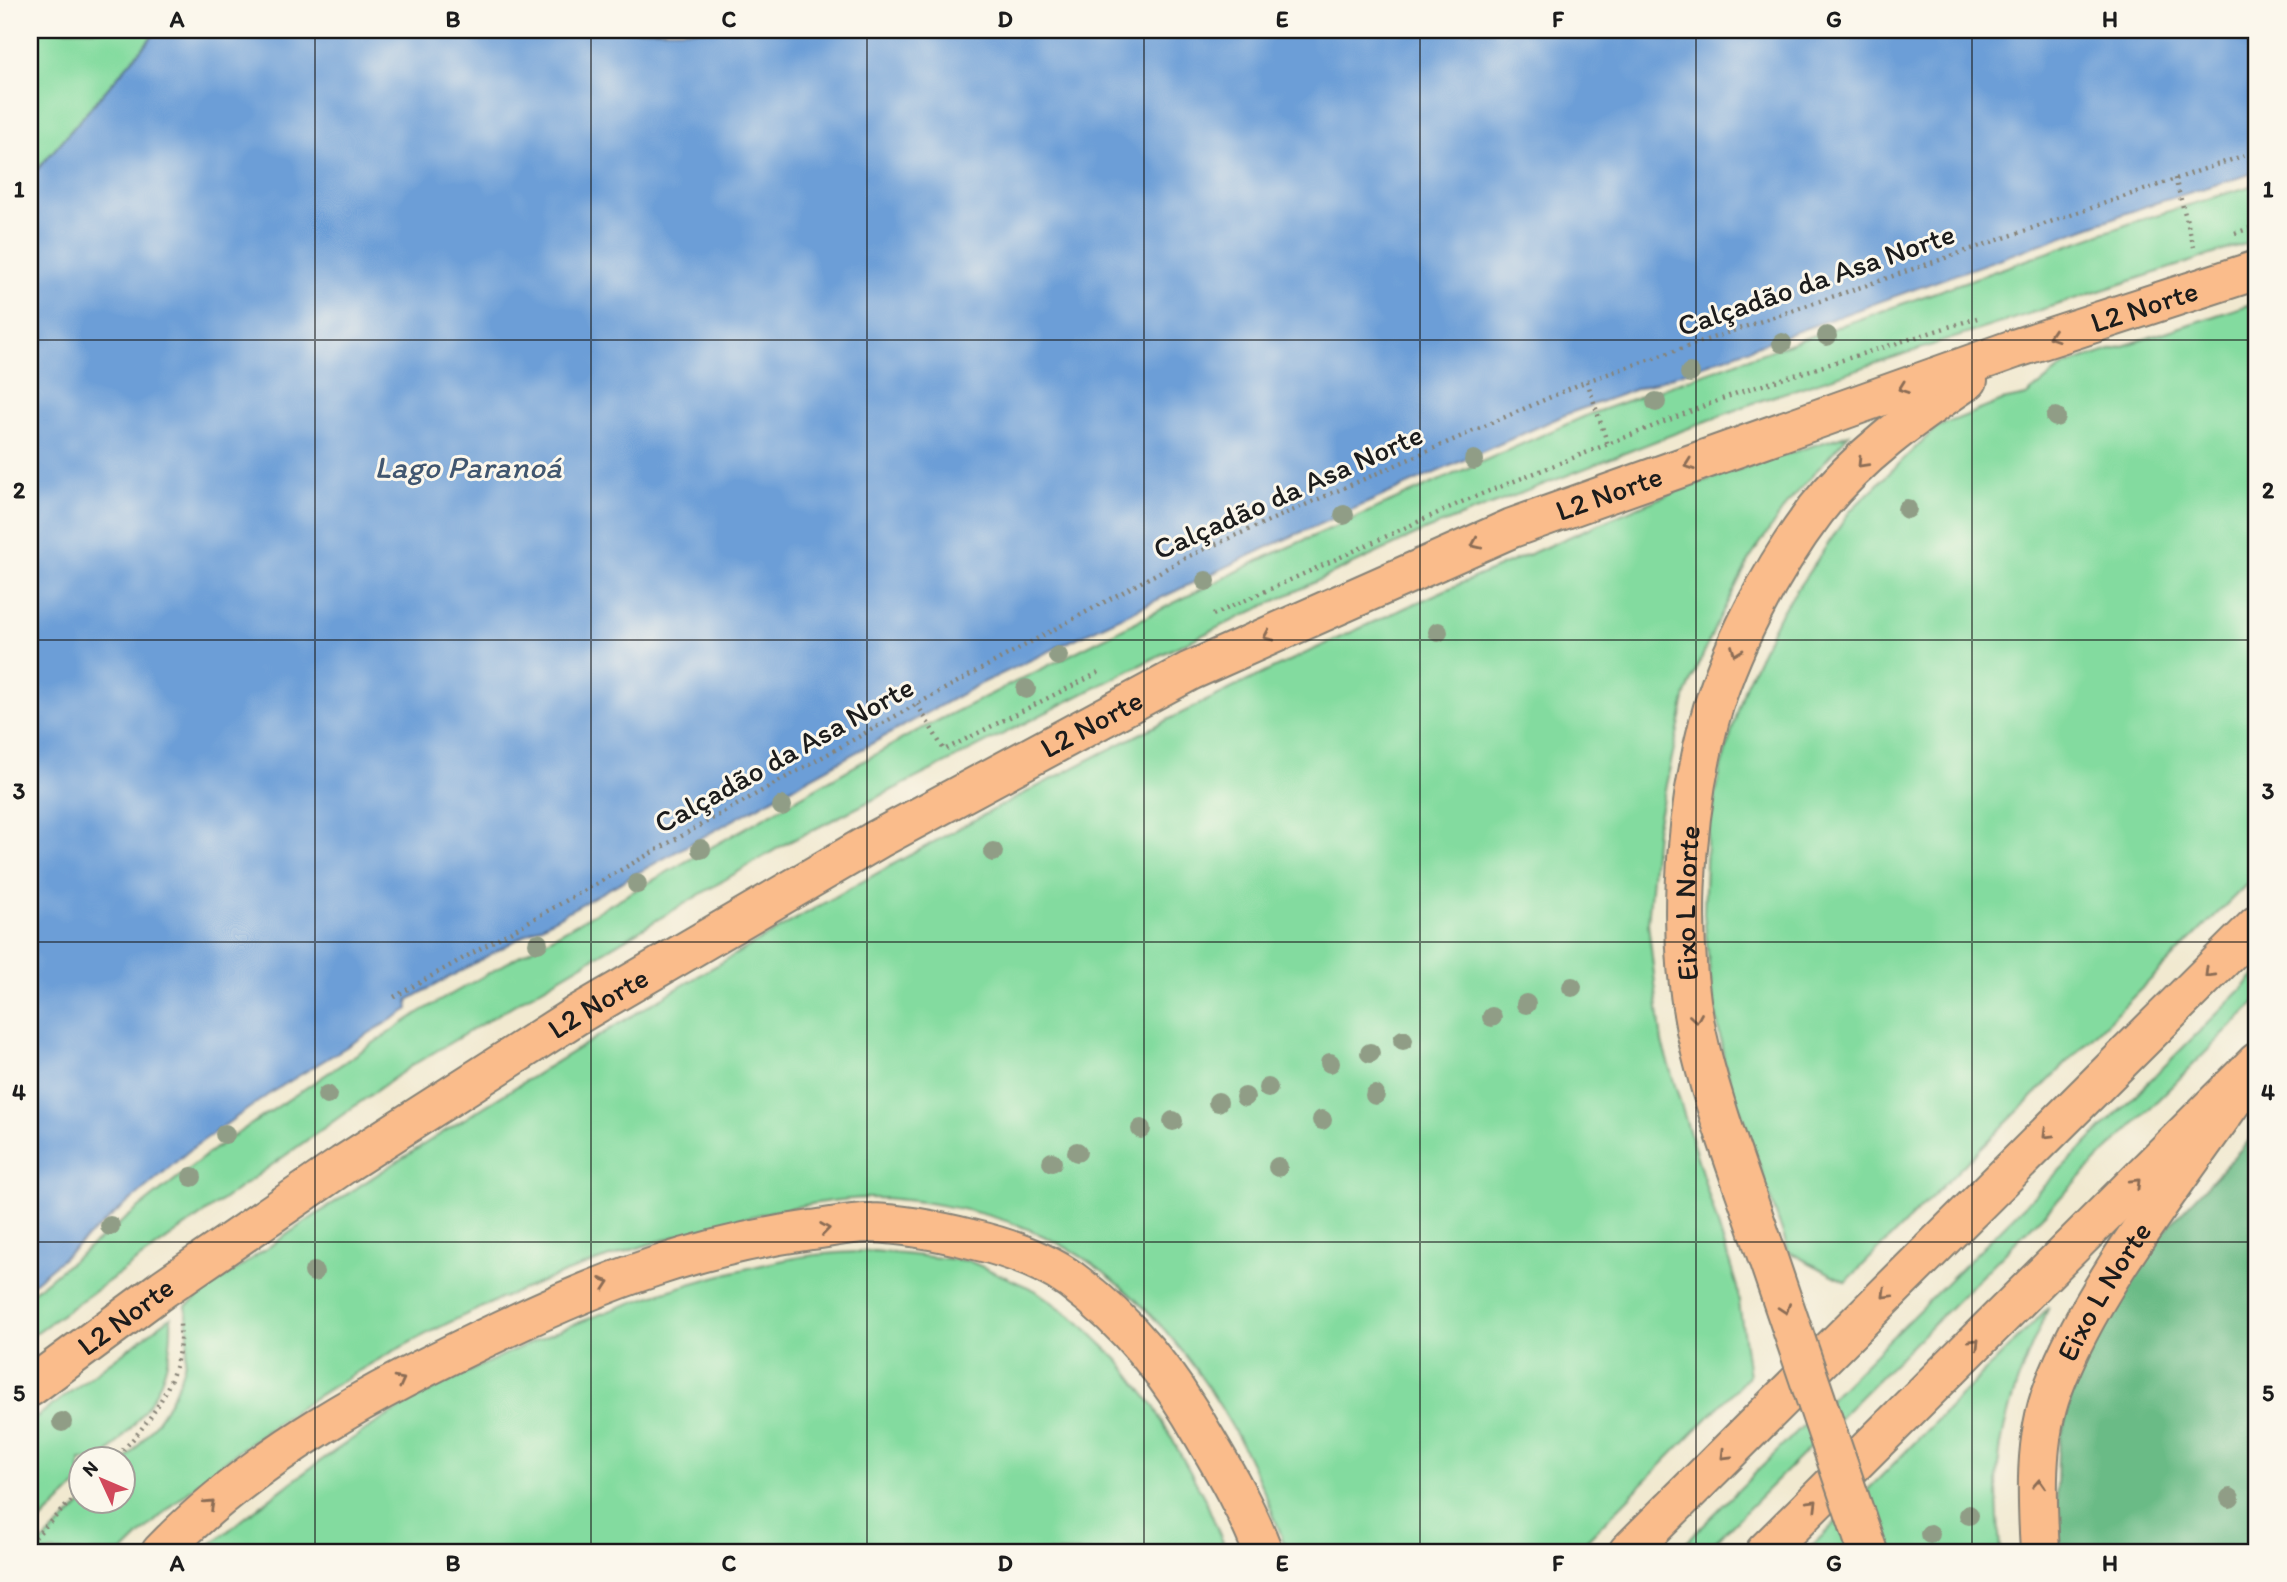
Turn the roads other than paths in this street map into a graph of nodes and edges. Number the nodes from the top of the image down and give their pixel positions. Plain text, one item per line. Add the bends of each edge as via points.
1 (2257, 270) edge
2 (2014, 349) junction
3 (2257, 925) edge
4 (2257, 1063) edge
5 (30, 1387) edge
6 (161, 1552) edge
7 (1263, 1552) edge
8 (1628, 1552) edge
9 (1765, 1552) edge
10 (1868, 1552) edge
11 (2040, 1552) edge

1 -> 2 main road, L2 Norte
2 -> 5 main road, L2 Norte via 1512,528 1190,671 878,839 578,1015 343,1165 164,1287
2 -> 10 main road, Eixo L Norte, bridge via 1893,431 1817,509 1778,566 1740,641 1709,721 1692,819 1685,895 1690,982 1701,1051
3 -> 8 main road
9 -> 4 main road
11 -> 4 main road, Eixo L Norte via 2041,1446 2052,1390 2094,1307
6 -> 7 main road via 226,1489 342,1412 460,1349 590,1288 676,1258 754,1238 869,1223 937,1230 993,1244 1035,1259 1069,1279 1161,1366 1234,1489

